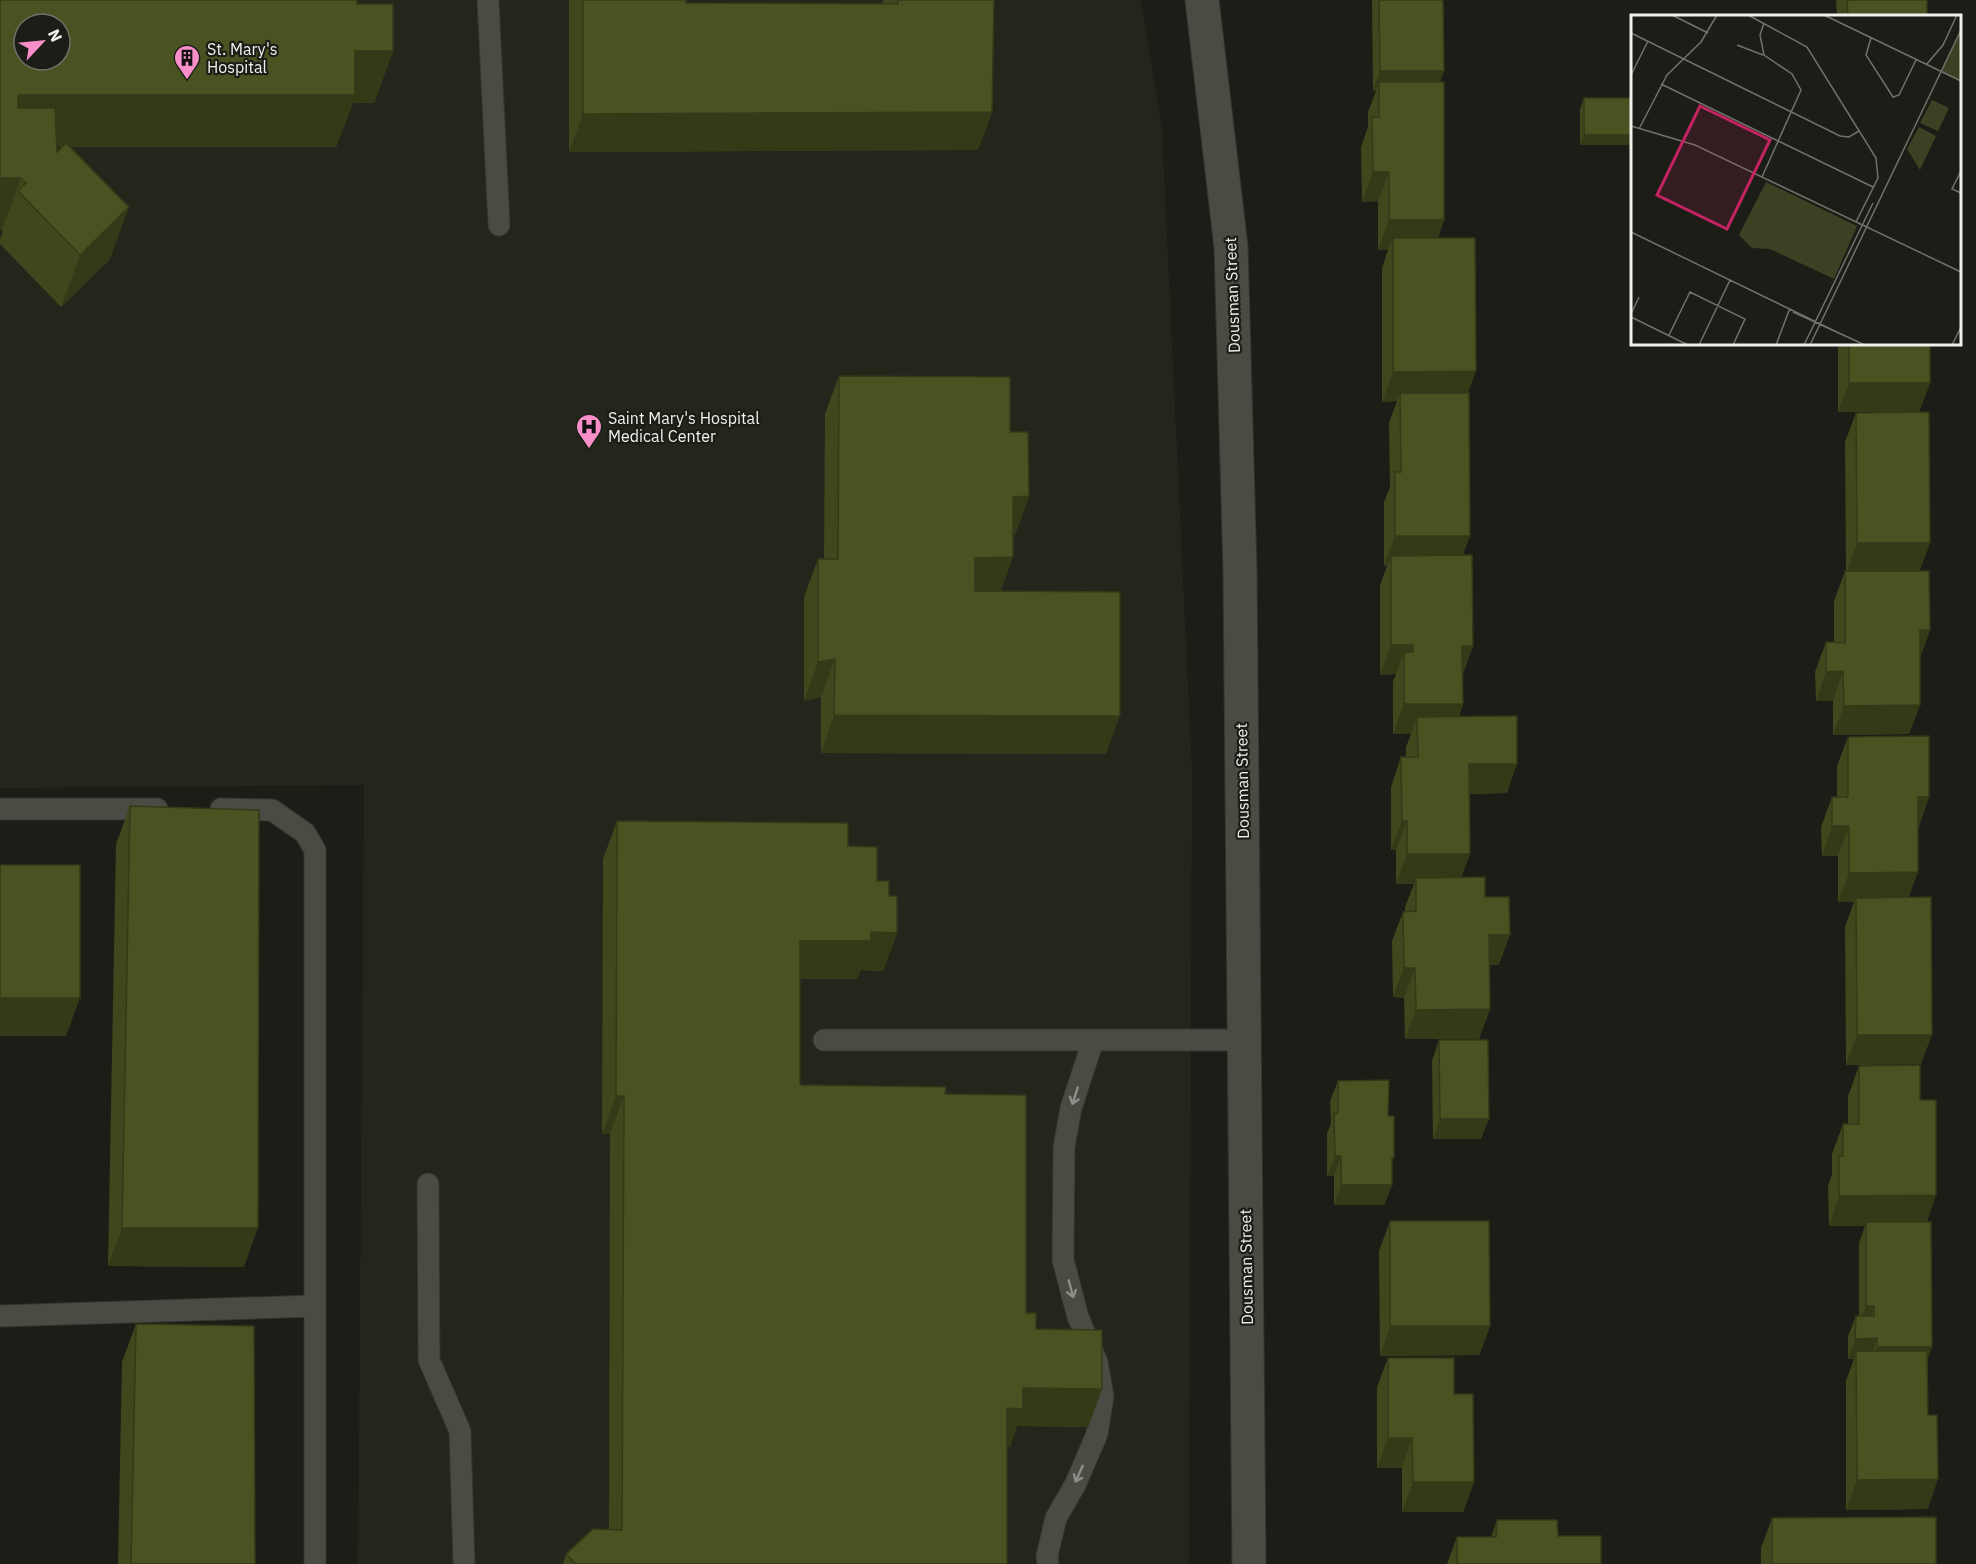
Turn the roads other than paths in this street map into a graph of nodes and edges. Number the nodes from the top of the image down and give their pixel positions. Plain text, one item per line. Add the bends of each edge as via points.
1 (488, 0) edge
2 (1202, 0) edge
3 (499, 225) dead end
4 (0, 808) edge
5 (178, 809) edge
6 (202, 809) edge
7 (824, 1040) dead end
8 (1244, 1040) junction
9 (1094, 1041) junction
10 (428, 1184) dead end
11 (315, 1306) junction
12 (0, 1316) edge
13 (315, 1564) edge
14 (464, 1564) edge
15 (1048, 1564) edge
16 (1249, 1564) edge

1 - 3 lane
2 - 8 street, Dousman Street via 1231,247 1240,571
4 - 5 lane
6 - 11 lane via 272,810 305,833 315,850
7 - 9 lane
8 - 9 lane
8 - 16 street, Dousman Street
9 -> 15 lane via 1071,1108 1064,1147 1063,1260 1078,1317 1097,1362 1103,1396 1097,1434 1056,1518
10 - 14 lane via 429,1360 460,1431
11 - 12 lane
11 - 13 lane

